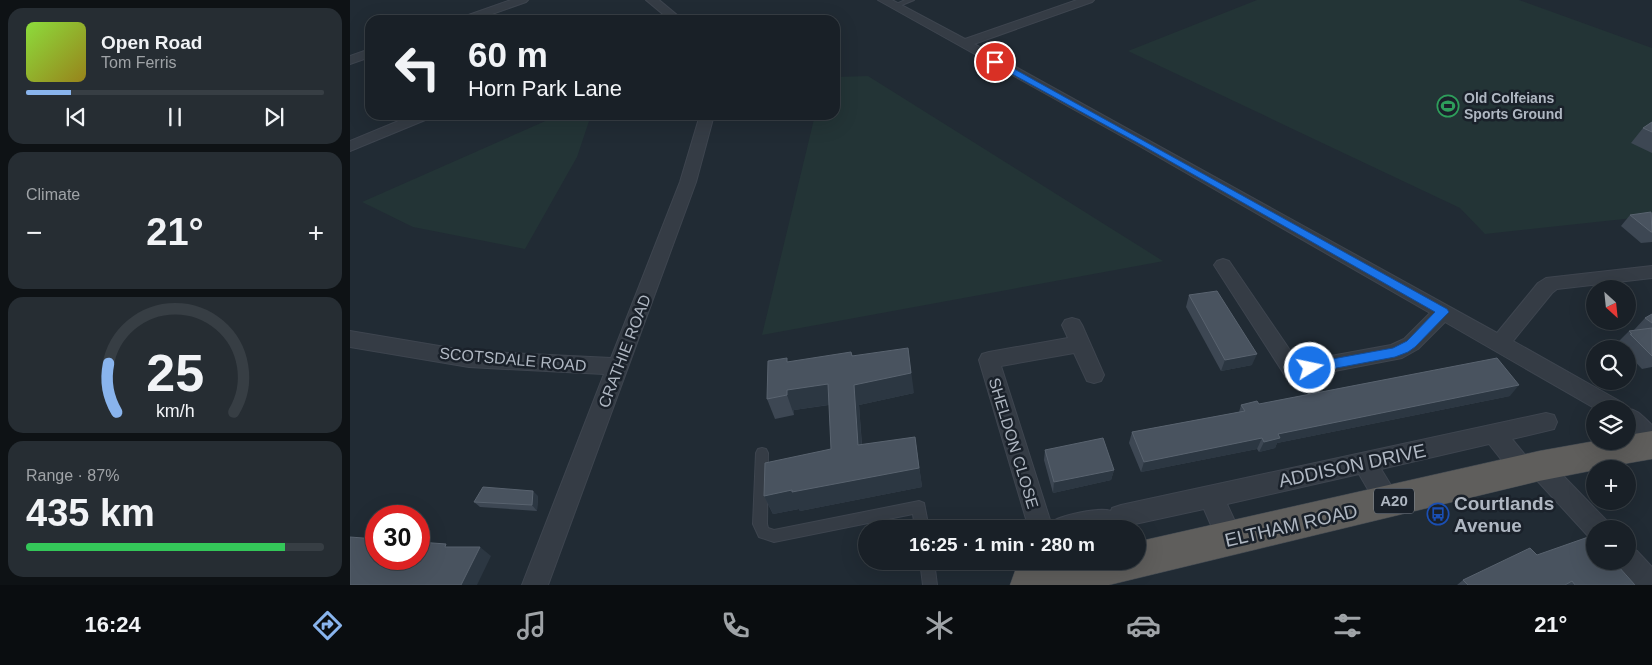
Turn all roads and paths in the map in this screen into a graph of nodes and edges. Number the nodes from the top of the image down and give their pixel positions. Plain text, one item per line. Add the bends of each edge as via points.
1 (522, 0) edge
2 (652, 0) edge
3 (911, 0) edge
4 (1088, 0) edge
5 (890, 3) edge
6 (478, 15) edge
7 (671, 15) edge
8 (963, 44) junction
9 (365, 55) edge
10 (350, 60) edge
11 (413, 120) edge
12 (705, 120) edge
13 (350, 146) edge
14 (1223, 264) dead end
15 (1652, 272) edge
16 (1443, 312) junction
17 (350, 339) edge
18 (1500, 343) junction
19 (617, 367) junction
20 (1094, 375) dead end
21 (1599, 400) edge
22 (1546, 422) dead end
23 (1636, 424) edge
24 (1494, 434) junction
25 (1652, 439) edge
26 (1652, 445) edge
27 (762, 454) dead end
28 (1364, 462) junction
29 (1531, 468) junction
30 (1211, 496) junction
31 (1389, 502) junction
32 (1113, 518) joint
33 (921, 520) edge
34 (1038, 520) edge
35 (1104, 520) edge
36 (1588, 520) edge
37 (1230, 539) junction
38 (1146, 558) edge
39 (1636, 569) edge
40 (928, 570) edge
41 (1076, 570) edge
42 (1045, 575) edge
43 (535, 585) edge
44 (930, 585) edge
45 (1651, 585) edge

1 - 6 street
2 - 7 street
3 - 5 lane
4 - 8 street
5 - 8 street
8 - 16 street
9 - 10 street
11 - 13 street
12 - 19 street, CRATHIE ROAD via 688,182
14 - 16 street via 1293,371 1395,352 1411,344
15 - 18 street via 1553,283 1545,288
16 - 18 street
17 - 19 street, SCOTSDALE ROAD via 469,359
18 - 21 street
19 - 43 street, CRATHIE ROAD
20 - 34 street, SHELDON CLOSE via 1076,334 988,360
22 - 24 street, ADDISON DRIVE
23 - 25 street
24 - 28 street, ADDISON DRIVE
24 - 29 street
26 - 29 highway, ELTHAM ROAD / A20
27 - 33 lane via 760,524 764,533 774,536 919,507
28 - 30 street, ADDISON DRIVE
28 - 31 street
29 - 31 highway, ELTHAM ROAD / A20
29 - 36 street
30 - 32 street, ADDISON DRIVE
30 - 37 street
31 - 37 highway, ELTHAM ROAD / A20
32 - 35 street
37 - 38 highway, ELTHAM ROAD / A20
39 - 45 street
40 - 44 lane
41 - 42 highway

